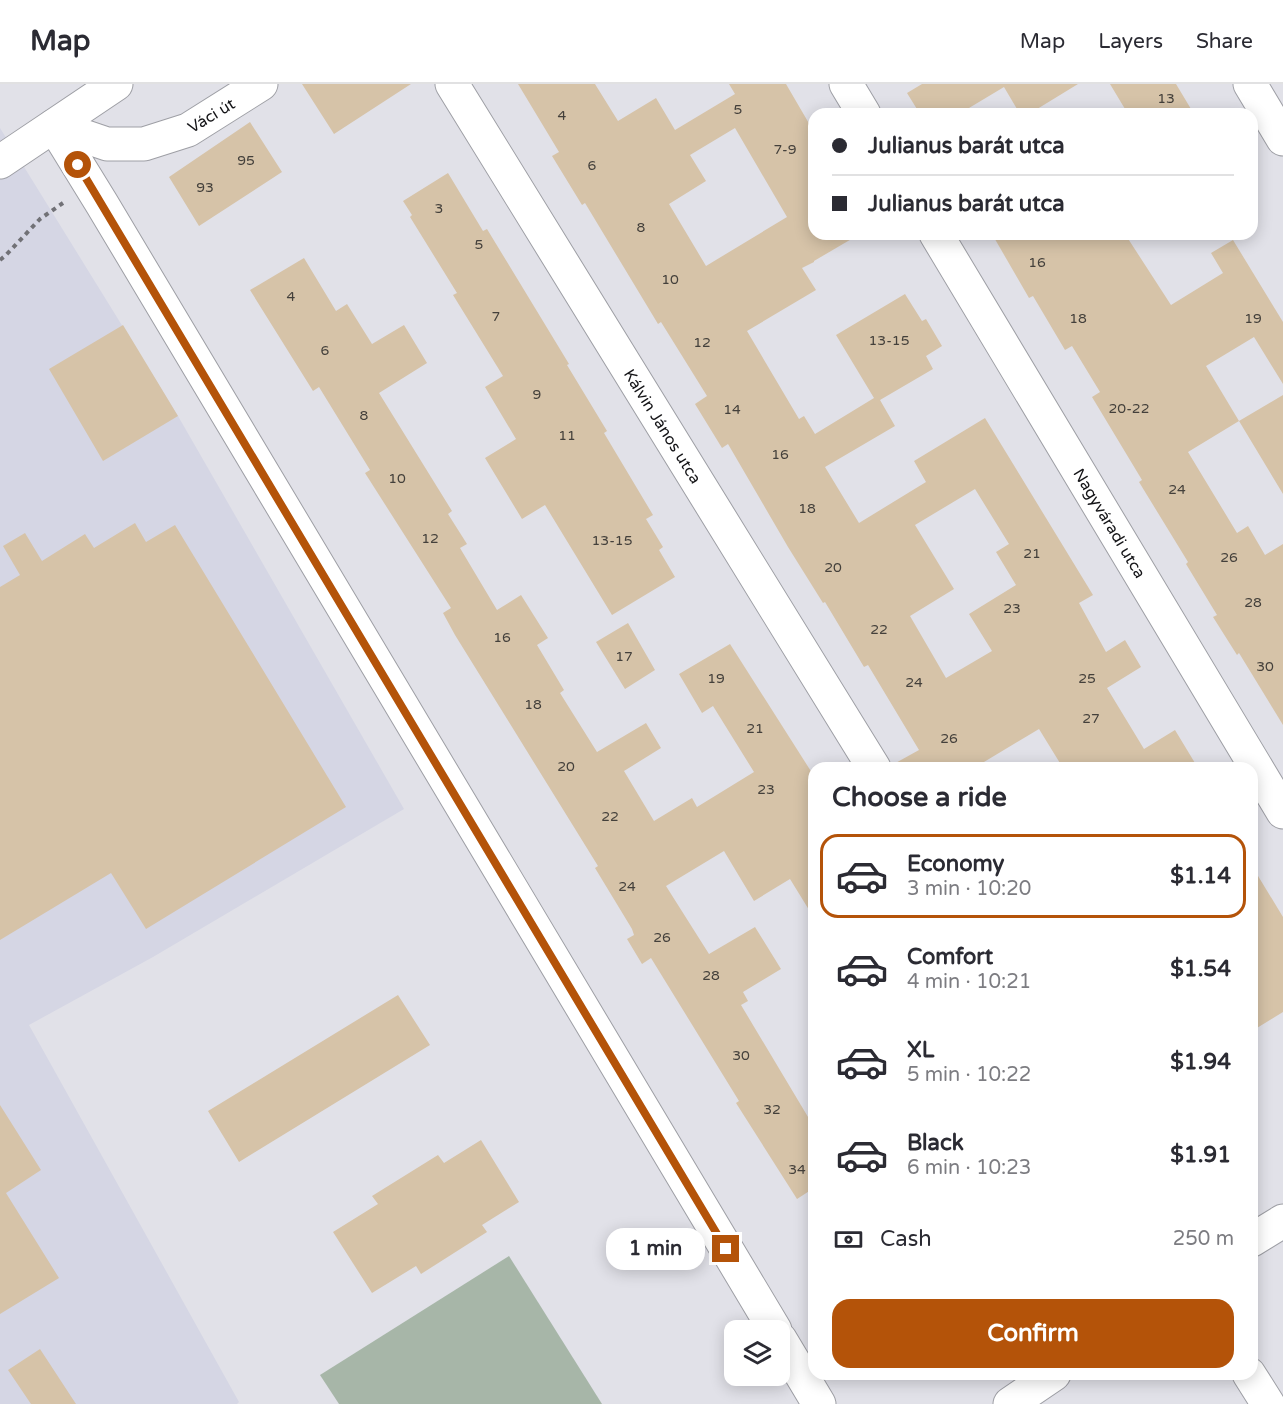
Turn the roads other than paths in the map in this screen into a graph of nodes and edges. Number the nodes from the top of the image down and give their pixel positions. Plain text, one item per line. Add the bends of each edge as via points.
1 (116, 84) edge
2 (261, 84) edge
3 (452, 84) edge
4 (846, 84) edge
5 (1250, 84) edge
6 (860, 108) edge
7 (54, 126) junction
8 (1283, 139) edge
9 (0, 162) edge
10 (940, 240) edge
11 (870, 762) edge
12 (1253, 762) edge
13 (1258, 770) edge
14 (1283, 812) edge
15 (1283, 1221) edge
16 (1258, 1236) edge
17 (769, 1320) edge
18 (790, 1356) edge
19 (1045, 1380) edge
20 (1253, 1380) edge
21 (819, 1404) edge
22 (1010, 1404) edge
23 (1268, 1404) edge

1 - 7 street
2 - 7 street, Váci út via 188,130 144,144 107,144
3 - 11 street, Kálvin János utca
4 - 6 street
5 - 8 street
7 - 9 street
7 - 17 street
10 - 12 street, Nagyváradi utca
13 - 14 street, Nagyváradi utca
15 - 16 street
18 - 21 street
19 - 22 street
20 - 23 street

